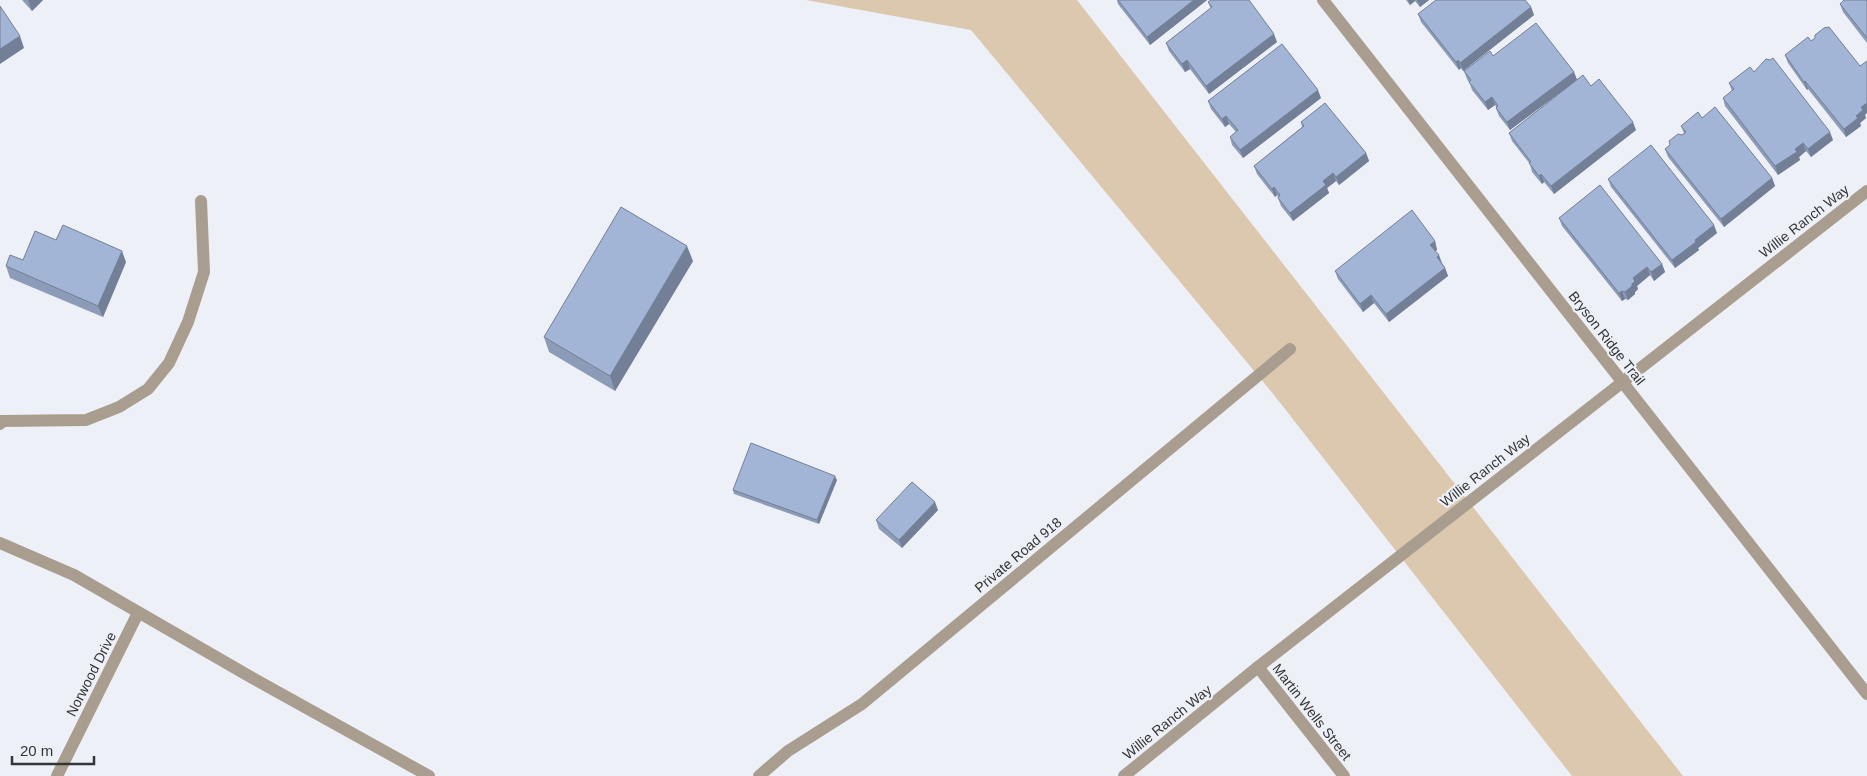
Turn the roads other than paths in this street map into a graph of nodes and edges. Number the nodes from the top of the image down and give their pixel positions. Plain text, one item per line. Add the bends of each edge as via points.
1 (1323, 0) edge
2 (1867, 191) edge
3 (201, 201) dead end
4 (1290, 349) dead end
5 (1622, 382) junction
6 (0, 424) edge
7 (0, 543) edge
8 (138, 613) junction
9 (1258, 667) junction
10 (1867, 694) edge
11 (57, 776) edge
12 (429, 776) edge
13 (759, 776) edge
14 (1124, 776) edge
15 (1344, 776) edge

1 - 5 street, Bryson Ridge Trail
2 - 5 street, Willie Ranch Way
3 - 6 street via 204,272 188,322 169,363 148,389 119,407 86,420 2,421
4 - 13 street, Private Road 918 via 862,704 788,751
5 - 9 street, Willie Ranch Way
5 - 10 street, Bryson Ridge Trail
7 - 8 street via 74,575
8 - 11 street, Norwood Drive
8 - 12 street
9 - 14 street, Willie Ranch Way
9 - 15 street, Martin Wells Street

